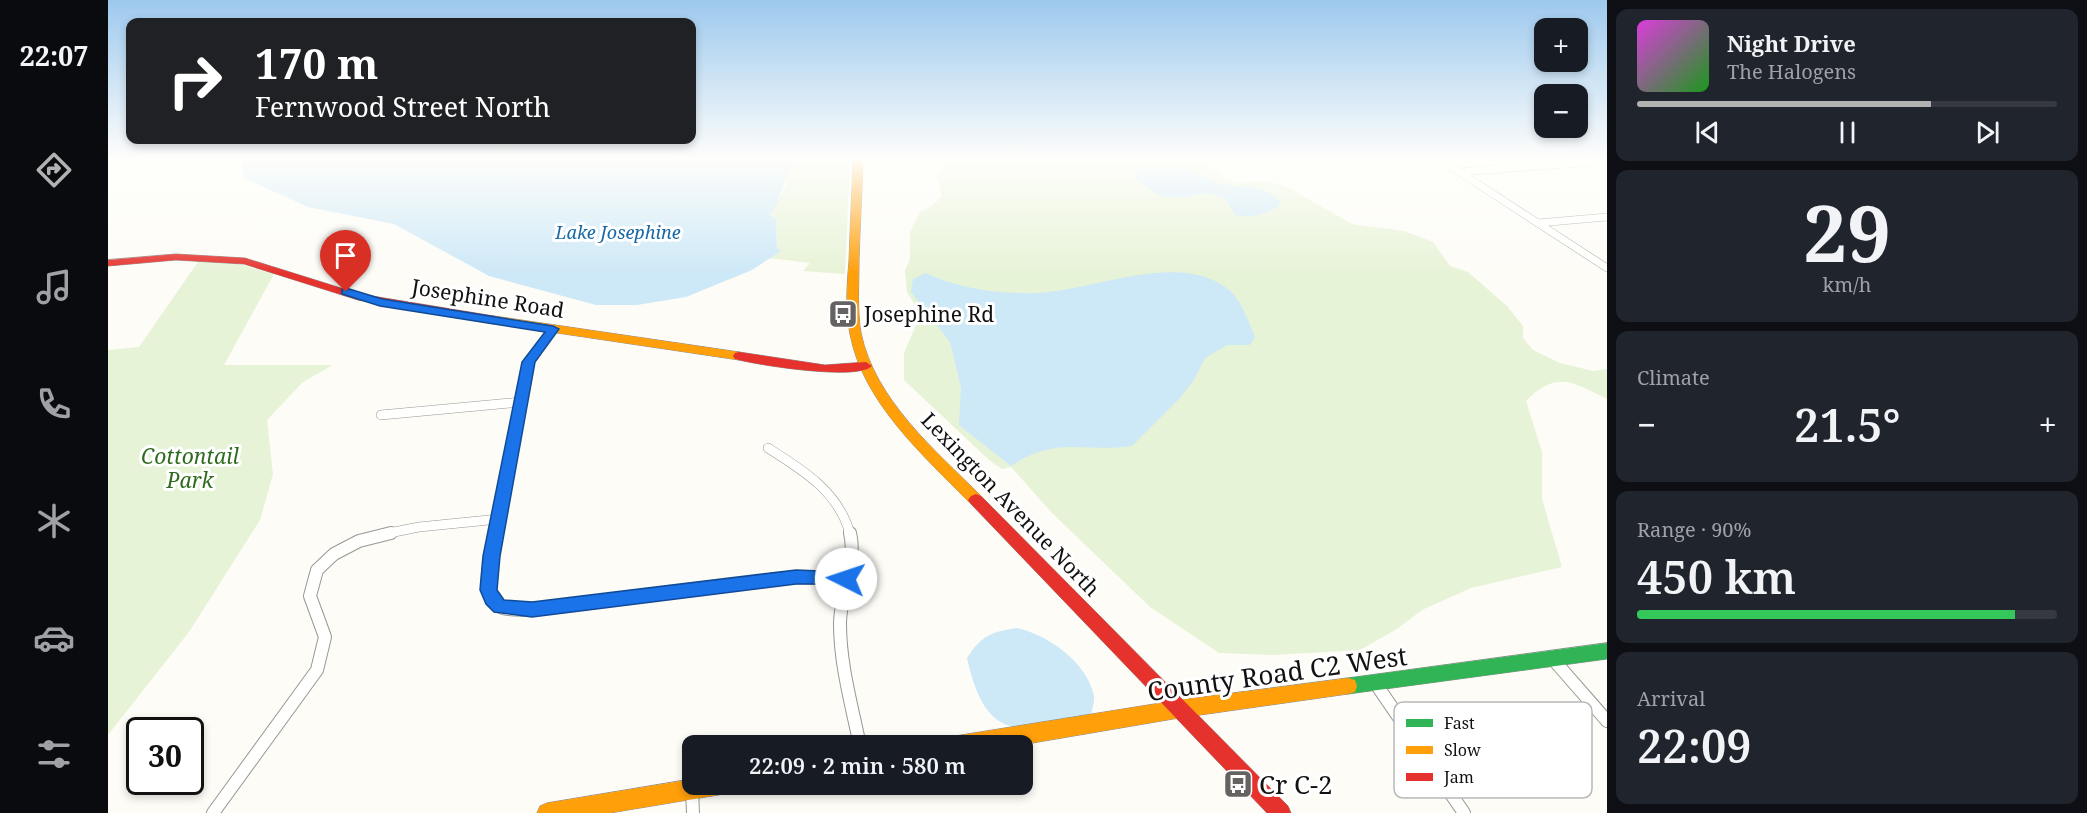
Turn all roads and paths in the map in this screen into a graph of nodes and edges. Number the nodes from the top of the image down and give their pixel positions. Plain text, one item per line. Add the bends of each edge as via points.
1 (856, 198) edge
2 (1499, 198) edge
3 (1607, 217) edge
4 (1538, 224) junction
5 (108, 263) edge
6 (1607, 268) edge
7 (553, 329) junction
8 (866, 366) junction
9 (521, 402) junction
10 (381, 414) dead end
11 (768, 448) dead end
12 (499, 519) junction
13 (846, 579) junction
14 (1607, 651) edge
15 (1552, 658) junction
16 (1376, 684) junction
17 (1590, 702) edge
18 (1592, 704) edge
19 (1179, 709) junction
20 (1394, 710) edge
21 (1607, 721) edge
22 (858, 735) edge
23 (1022, 735) edge
24 (682, 792) edge
25 (692, 795) edge
26 (1454, 798) edge
27 (213, 813) edge
28 (547, 813) edge
29 (693, 813) edge
30 (1281, 813) edge
31 (1464, 813) edge

1 - 8 street, Lexington Avenue North via 852,309 856,342
2 - 4 street
3 - 4 street
4 - 6 street
5 - 7 street, Josephine Road via 174,256 227,258 380,302
7 - 8 street, Josephine Road via 825,369
7 - 9 street via 529,362
8 - 19 street, Lexington Avenue North via 914,436
9 - 10 street
9 - 12 street
11 - 13 street via 818,482 841,506 852,534
12 - 13 street via 488,575 492,599 500,607 532,610 796,577
12 - 27 street via 369,537 331,557 310,589 310,598 325,629 326,643 317,670
13 - 22 street via 841,642
14 - 15 street, County Road C2 West
15 - 16 street, County Road C2 West
15 - 17 street
16 - 19 street, County Road C2 West
16 - 20 street
18 - 21 street
19 - 23 street, County Road C2 West
19 - 30 street, Lexington Avenue North
24 - 28 street
25 - 29 street
26 - 31 street

